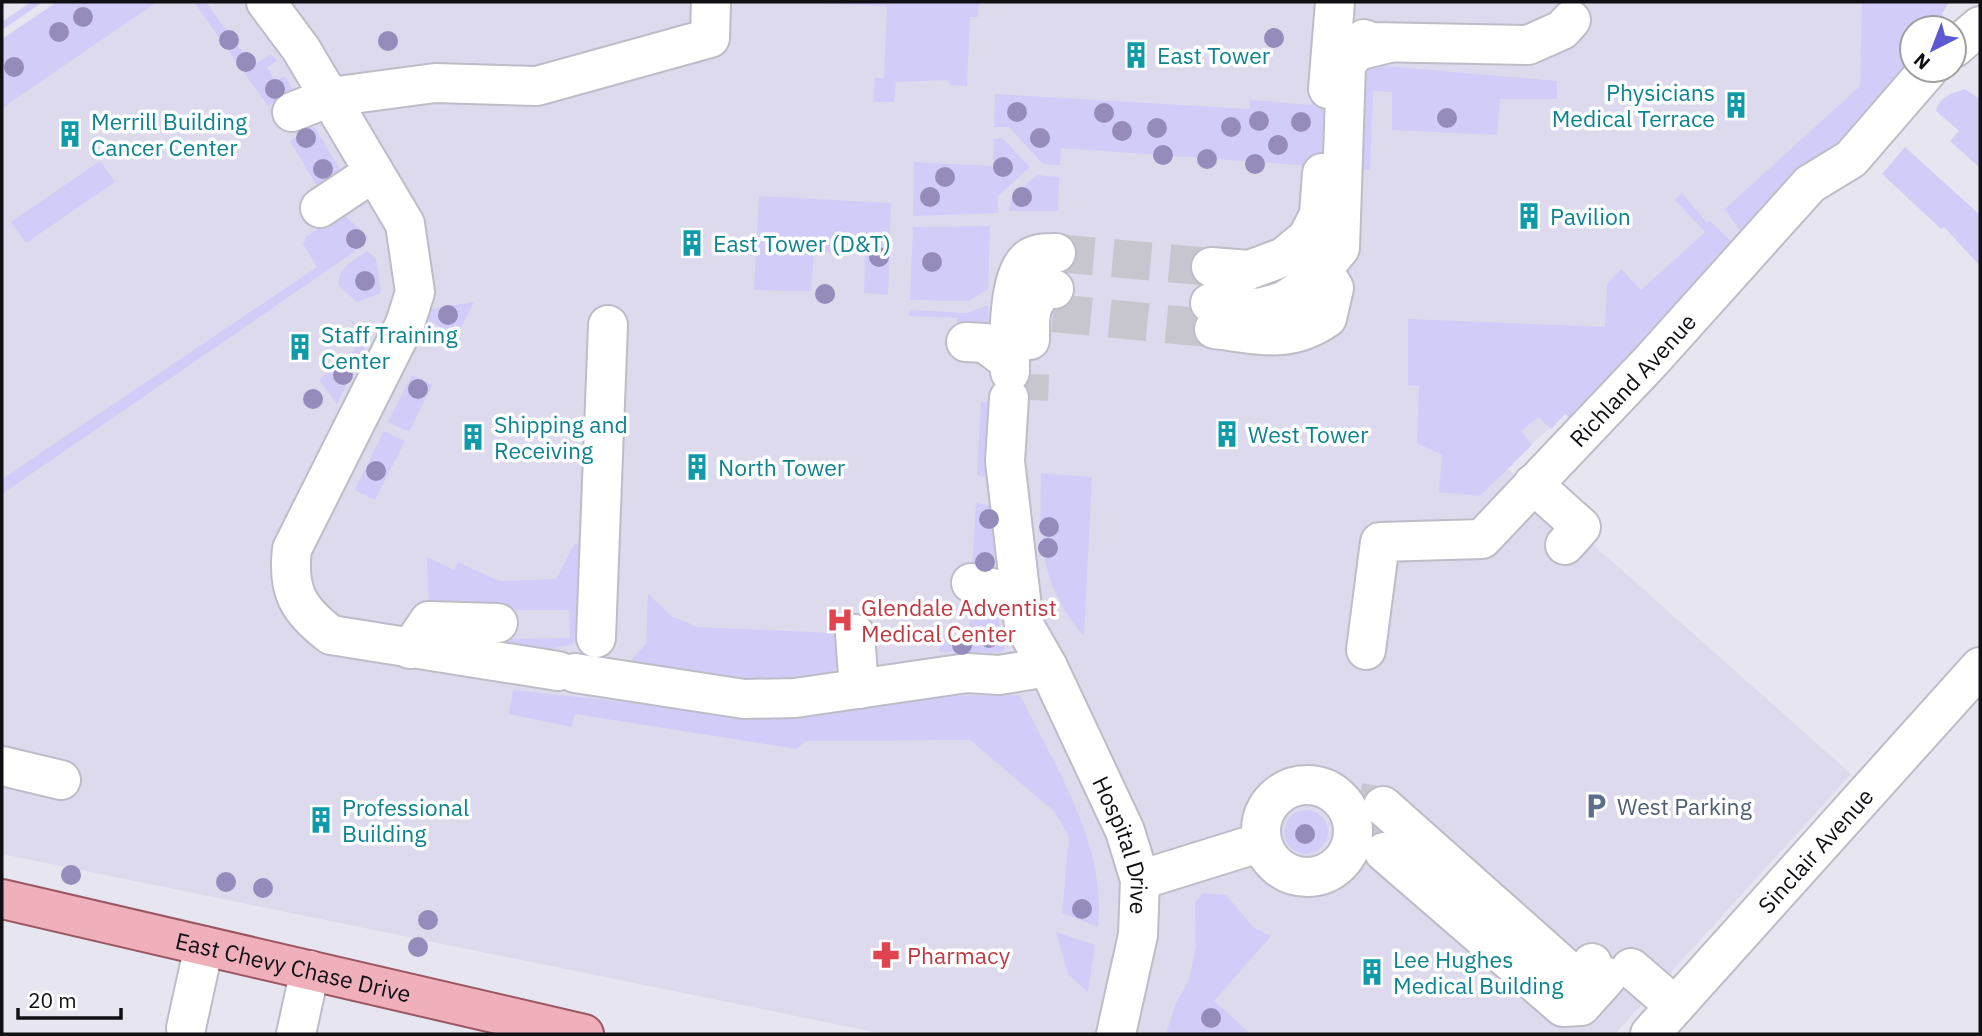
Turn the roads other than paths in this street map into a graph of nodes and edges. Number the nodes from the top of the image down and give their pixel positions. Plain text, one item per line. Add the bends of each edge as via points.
1 (266, 2) edge
2 (711, 2) edge
3 (1334, 5) edge
4 (1571, 20) dead end
5 (1389, 43) junction
6 (1916, 84) edge
7 (330, 97) junction
8 (292, 112) dead end
9 (374, 172) junction
10 (1331, 172) junction
11 (320, 208) dead end
12 (1308, 259) junction
13 (608, 325) dead end
14 (966, 342) dead end
15 (1018, 381) junction
16 (1533, 484) junction
17 (1565, 545) dead end
18 (971, 583) dead end
19 (1021, 606) junction
20 (498, 623) dead end
21 (855, 634) dead end
22 (410, 649) junction
23 (1366, 650) dead end
24 (584, 663) junction
25 (1048, 667) junction
26 (1980, 667) edge
27 (859, 689) junction
28 (2, 766) edge
29 (61, 780) dead end
30 (1363, 821) junction
31 (1262, 842) junction
32 (1140, 880) junction
33 (2, 899) edge
34 (204, 946) junction
35 (310, 970) junction
36 (1675, 1006) junction
37 (186, 1028) dead end
38 (296, 1034) edge
39 (584, 1034) edge
40 (1116, 1034) edge
41 (1650, 1034) edge

1 - 7 street
2 - 7 street via 710,38 537,86 435,83
3 - 5 street via 1348,31 1371,43
3 - 10 street
4 - 5 street via 1562,30 1528,45
5 - 10 street via 1357,51 1346,64
6 - 16 street, Richland Avenue via 1851,159 1810,184
7 - 8 street
7 - 9 street
9 - 11 street
9 - 22 street via 405,224 415,292 405,324 292,549 290,572 295,596 310,619 331,635
10 - 12 street via 1307,238
12 - 12 street via 1284,257 1249,270 1210,300 1287,336 1309,331 1327,318 1335,288
13 - 24 street
14 - 15 street via 985,344
15 - 15 street via 1048,294 1044,252 1026,260 1014,282
15 - 19 street via 1005,461 992,492
15 - 25 street via 1027,534
16 - 17 street via 1581,527
16 - 23 street, Richland Avenue via 1482,539 1380,542
18 - 19 street via 996,589
19 - 25 street via 1024,625
20 - 22 street via 429,621
21 - 27 street
22 - 24 street
24 - 27 street via 744,699
25 - 27 street
25 - 32 street, Hospital Drive via 1125,831
26 - 36 street, Sinclair Avenue
28 - 29 street
30 - 31 street via 1346,856 1317,876 1299,877 1282,870 1269,858
30 - 31 street via 1314,786 1296,786 1280,793 1267,807 1261,823
30 - 36 street via 1573,975 1610,969
31 - 32 street
32 - 40 street, Hospital Drive via 1138,935
33 - 34 main road, East Chevy Chase Drive
34 - 35 main road, East Chevy Chase Drive
34 - 37 street
35 - 38 street
35 - 39 main road, East Chevy Chase Drive
36 - 41 street, Sinclair Avenue

